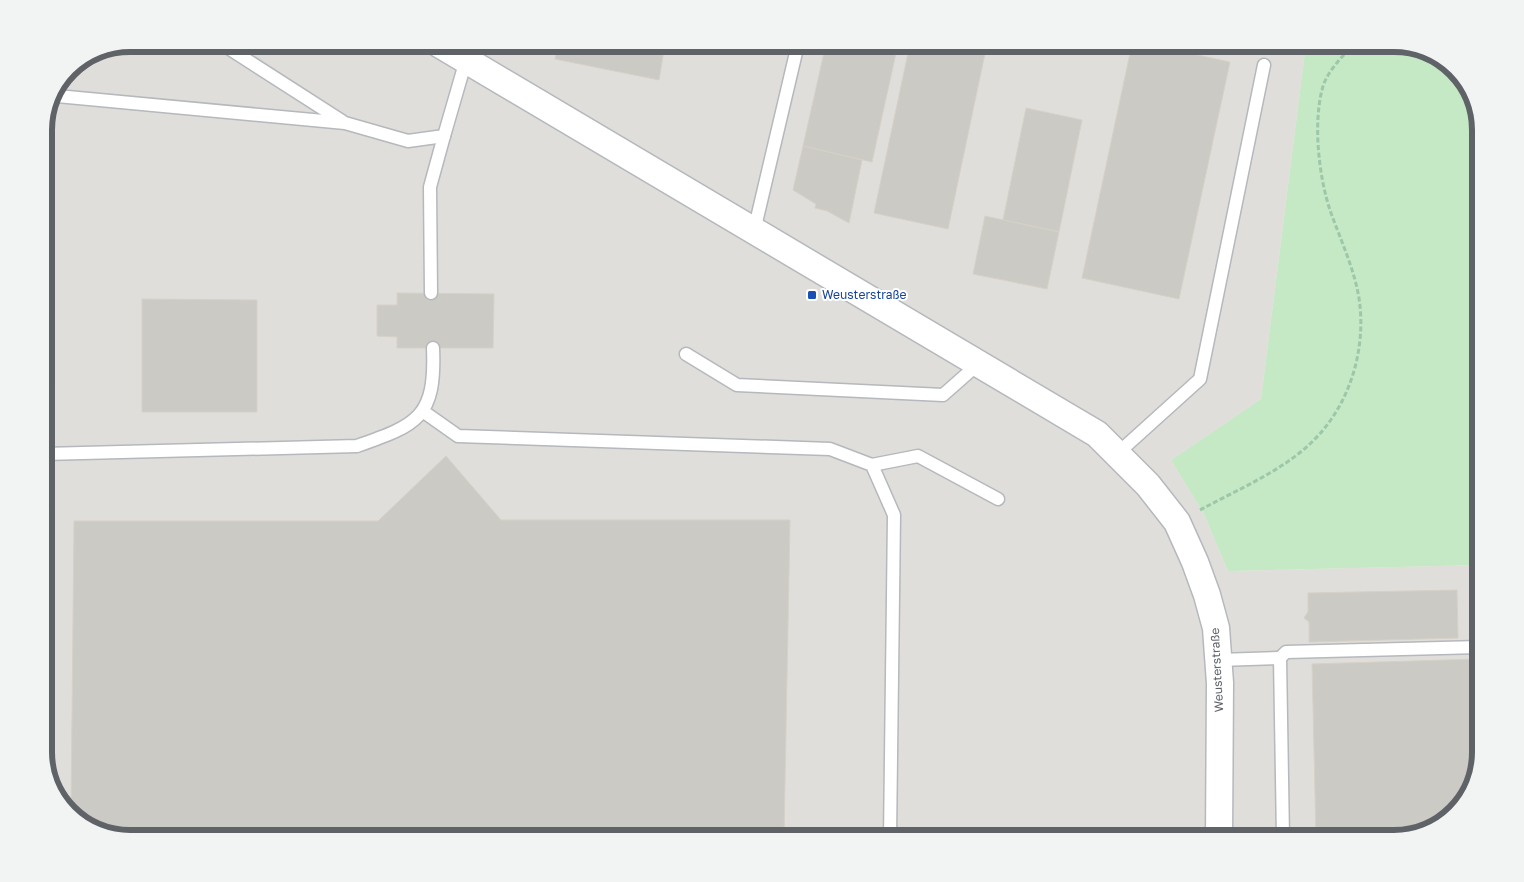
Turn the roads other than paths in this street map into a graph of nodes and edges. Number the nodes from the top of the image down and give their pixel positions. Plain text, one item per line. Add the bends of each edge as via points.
1 (235, 52) edge
2 (452, 52) edge
3 (796, 52) edge
4 (466, 60) junction
5 (1264, 66) dead end
6 (61, 96) edge
7 (344, 122) junction
8 (444, 136) junction
9 (754, 232) junction
10 (431, 294) dead end
11 (433, 348) dead end
12 (686, 354) dead end
13 (977, 365) junction
14 (424, 412) junction
15 (1118, 453) junction
16 (53, 454) edge
17 (872, 465) junction
18 (998, 499) dead end
19 (1472, 647) edge
20 (1280, 658) junction
21 (1219, 660) junction
22 (890, 830) edge
23 (1219, 830) edge
24 (1283, 830) edge

1 - 7 lane
2 - 4 street, Weusterstraße
3 - 9 lane
4 - 8 lane
4 - 9 street, Weusterstraße
5 - 15 lane via 1200,379
6 - 7 lane
7 - 8 lane via 408,140
8 - 10 lane via 430,188
9 - 13 street, Weusterstraße
11 - 14 lane via 434,374
12 - 13 lane via 737,385 944,395
13 - 15 street, Weusterstraße via 1097,434
14 - 16 lane via 400,431 357,446
14 - 17 lane via 458,436 830,449
15 - 21 street, Weusterstraße via 1177,522 1207,595 1216,628
17 - 18 lane via 918,456
17 - 22 lane via 894,515
19 - 20 lane via 1286,652
20 - 21 lane
20 - 24 lane
21 - 23 street, Weusterstraße

